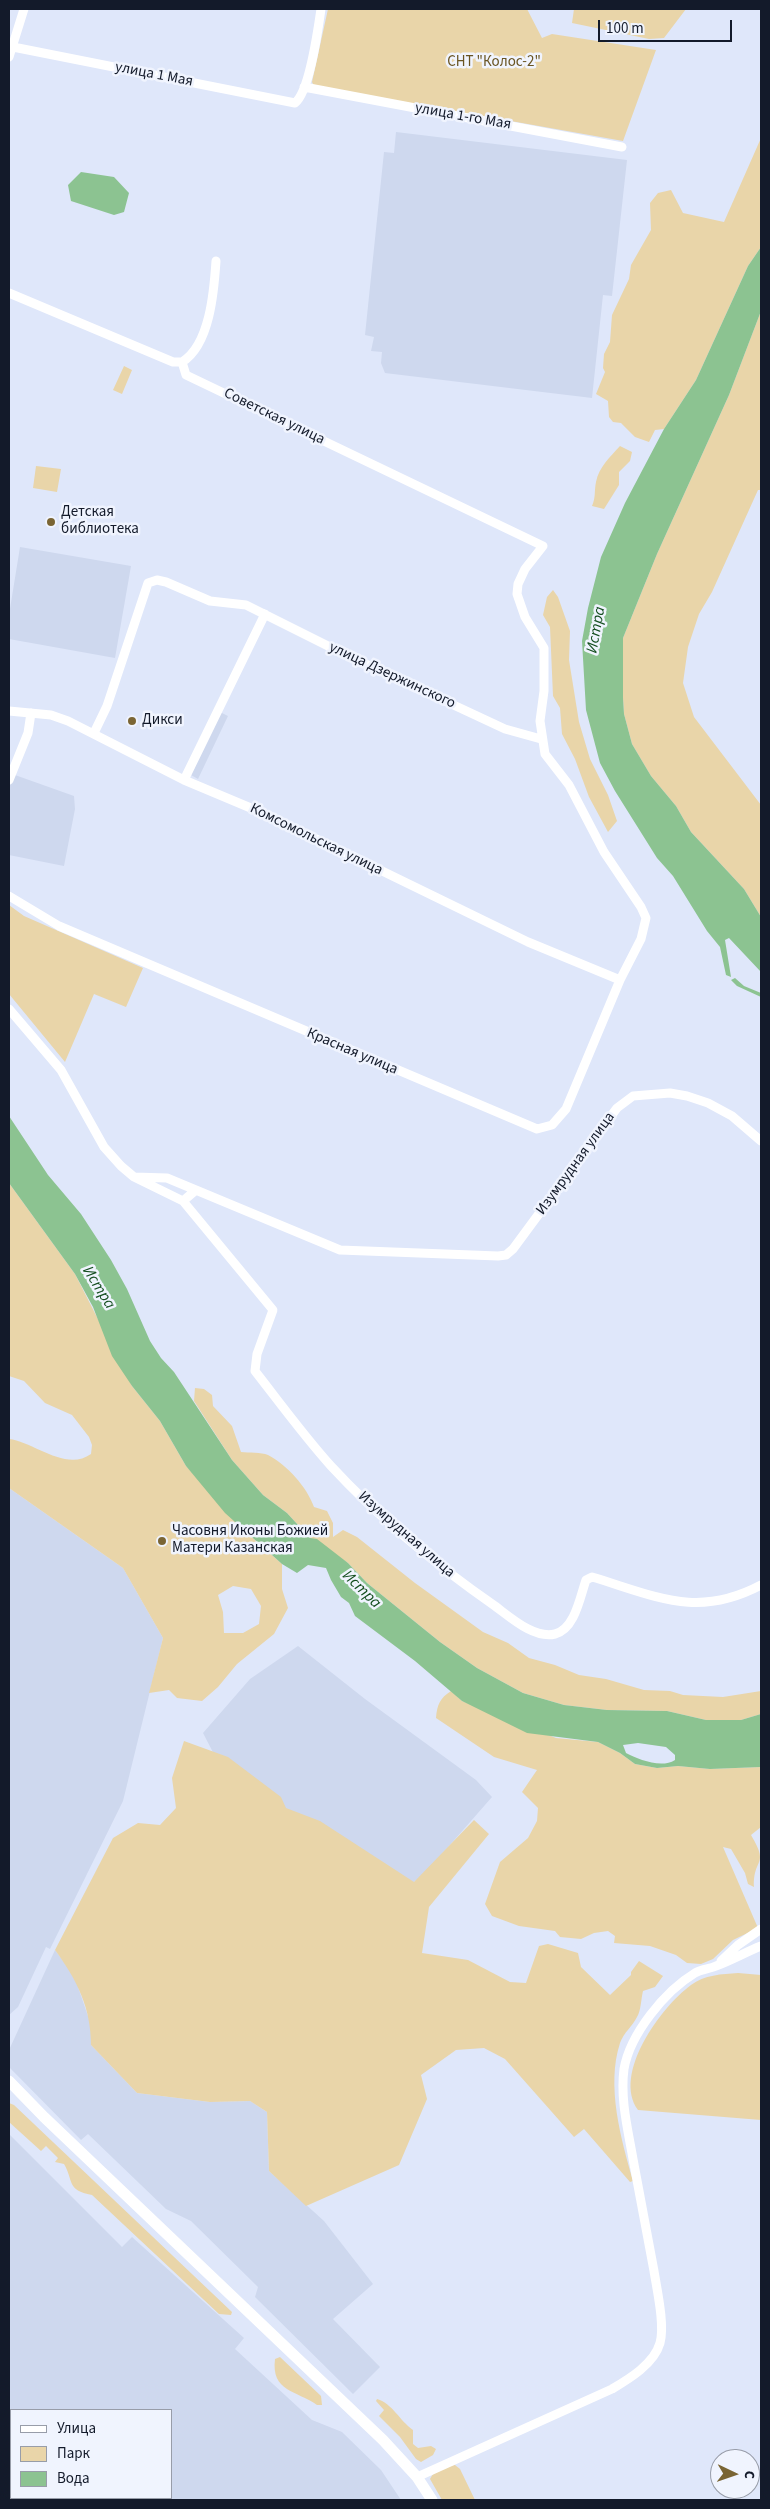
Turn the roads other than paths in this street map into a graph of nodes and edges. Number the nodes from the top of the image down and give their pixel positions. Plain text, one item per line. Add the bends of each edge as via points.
1 (24, 9) edge
2 (321, 9) edge
3 (13, 47) junction
4 (9, 57) edge
5 (304, 87) junction
6 (622, 146) dead end
7 (216, 261) dead end
8 (9, 293) edge
9 (182, 362) junction
10 (265, 614) junction
11 (9, 711) edge
12 (31, 713) junction
13 (94, 733) junction
14 (541, 740) junction
15 (9, 780) edge
16 (184, 780) junction
17 (9, 896) edge
18 (620, 980) junction
19 (9, 1009) edge
20 (761, 1141) edge
21 (134, 1177) junction
22 (196, 1190) junction
23 (182, 1201) junction
24 (761, 1585) edge
25 (761, 1929) edge
26 (761, 1946) edge
27 (716, 1966) junction
28 (9, 2082) edge
29 (417, 2477) junction
30 (432, 2500) edge

1 - 3 street
2 - 5 street
3 - 4 street
3 - 5 street, улица 1 Мая via 295,103
5 - 6 street, улица 1-го Мая
7 - 9 street via 213,302 196,350
8 - 9 street via 173,362
9 - 14 street, Советская улица via 186,375 543,546 525,569 517,594 525,617 544,648
10 - 13 street, улица Дзержинского via 246,605 210,601 166,582 148,583 107,706
10 - 14 street, улица Дзержинского via 505,729
10 - 16 street
11 - 12 street, Комсомольская улица
12 - 13 street, Комсомольская улица via 58,717
12 - 15 street via 28,733
13 - 16 street, Комсомольская улица
14 - 18 street, Красная улица via 545,754 565,779 604,852 646,918 641,939
16 - 18 street, Комсомольская улица via 265,814 528,942
17 - 18 street, Красная улица via 59,926 537,1129 552,1125 566,1109
19 - 21 street via 61,1070 104,1147
20 - 22 street, Изумрудная улица via 732,1116 708,1103 670,1093 633,1096 617,1108 513,1249 498,1256 340,1250
21 - 22 street, Изумрудная улица via 167,1178
21 - 23 street
22 - 23 street
23 - 24 street, Изумрудная улица via 272,1310 254,1365 255,1372 331,1466 411,1542 446,1572 525,1627 548,1635 562,1631 576,1609 586,1580 592,1578 695,1604 722,1602
25 - 27 street
26 - 27 street
27 - 29 street via 696,1972 667,1996 637,2036 625,2067 624,2108 660,2321 660,2343 655,2354 640,2370 612,2389
28 - 29 street via 363,2421
29 - 30 street

